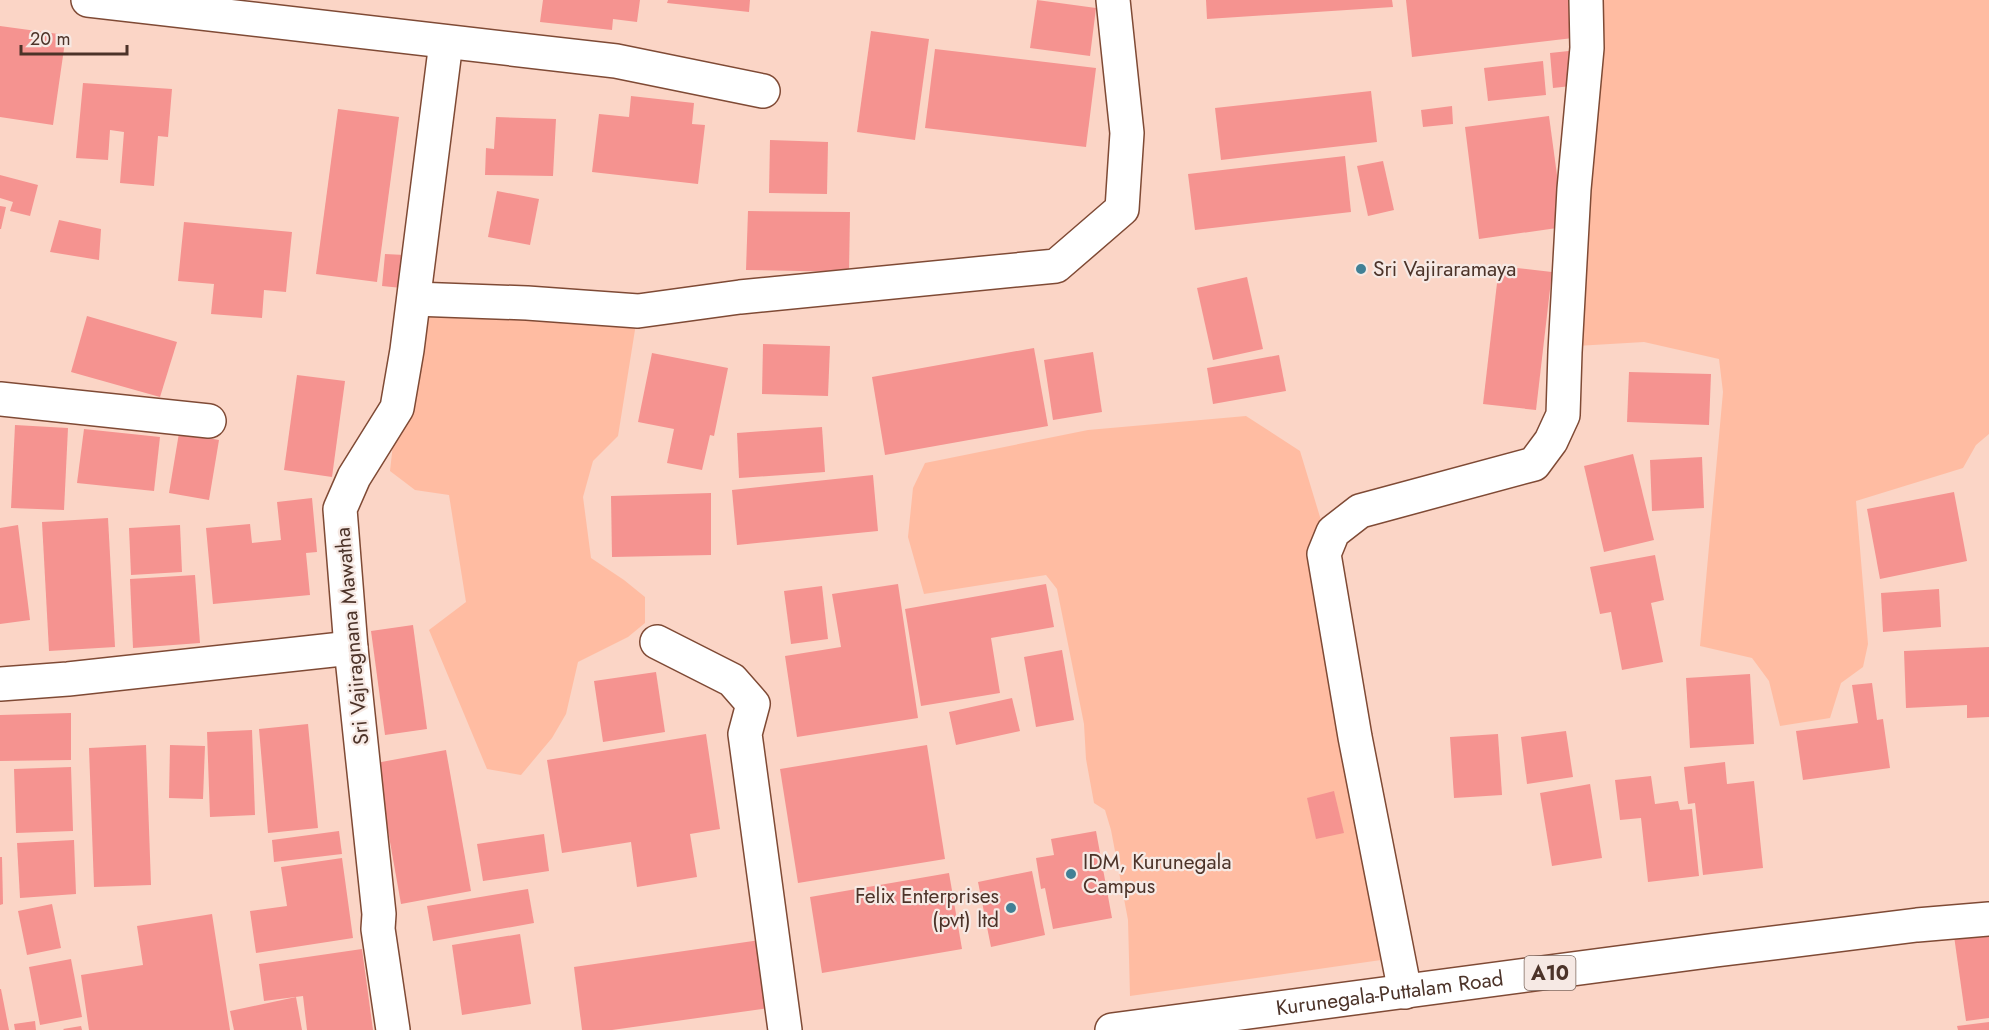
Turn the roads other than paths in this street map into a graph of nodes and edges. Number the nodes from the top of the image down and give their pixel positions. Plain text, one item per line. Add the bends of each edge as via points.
1 (88, 0) edge
2 (1113, 0) edge
3 (1586, 0) edge
4 (446, 42) junction
5 (762, 91) dead end
6 (414, 299) junction
7 (0, 399) edge
8 (209, 421) dead end
9 (657, 642) dead end
10 (351, 648) junction
11 (0, 684) edge
12 (1989, 919) edge
13 (1405, 992) junction
14 (393, 1030) edge
15 (785, 1030) edge
16 (1112, 1030) edge

1 - 4 main road
2 - 6 main road via 1126,133 1122,209 1056,266 740,297 638,311
3 - 13 main road via 1587,48 1574,189 1563,415 1551,441 1534,464 1360,511 1334,532 1324,555
4 - 5 main road via 616,61
4 - 6 main road, Sri Vajiragnana Mawatha
6 - 10 main road, Sri Vajiragnana Mawatha via 397,408 354,477 340,509
7 - 8 main road
9 - 15 main road via 732,680 753,704 745,734
10 - 11 main road
10 - 14 main road, Sri Vajiragnana Mawatha via 378,929
12 - 13 main road, Kurunegala-Puttalam Road / A10 via 1716,950
13 - 16 main road, Kurunegala-Puttalam Road / A10

